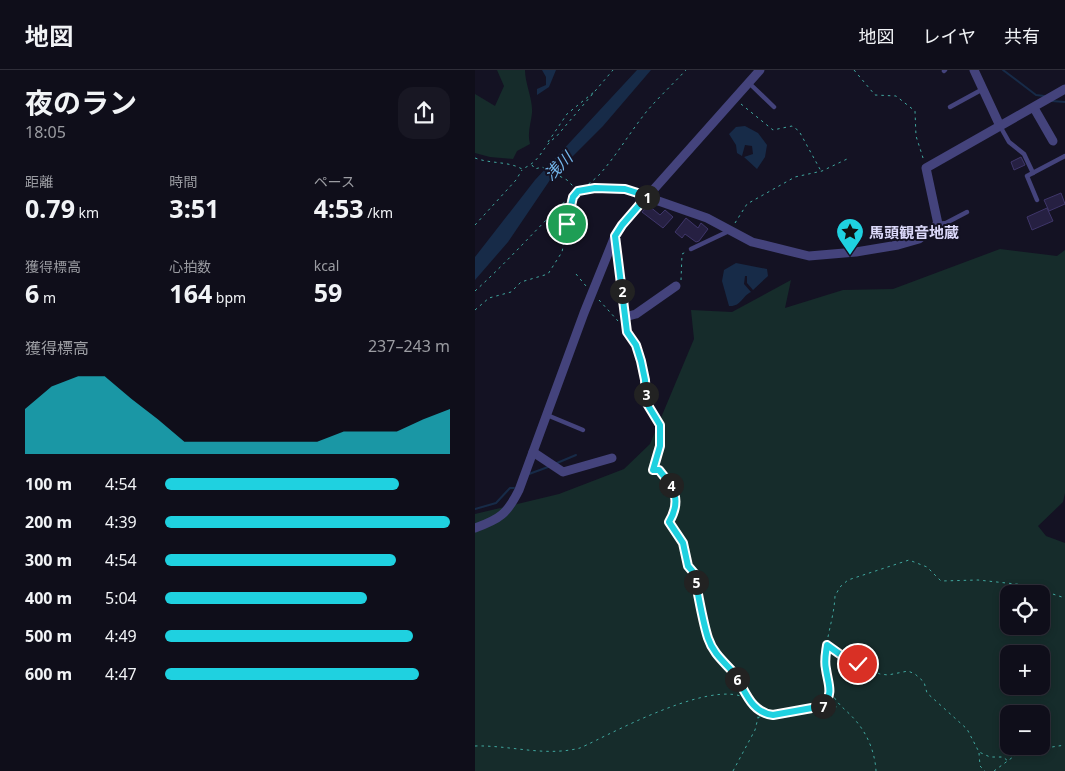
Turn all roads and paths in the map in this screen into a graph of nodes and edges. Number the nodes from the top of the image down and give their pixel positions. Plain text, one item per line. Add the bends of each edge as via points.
1 (613, 70) edge
2 (686, 70) edge
3 (760, 70) edge
4 (855, 70) edge
5 (974, 70) edge
6 (749, 83) junction
7 (983, 89) junction
8 (1065, 89) edge
9 (597, 90) junction
10 (735, 99) junction
11 (774, 107) dead end
12 (950, 108) dead end
13 (1034, 108) junction
14 (1000, 126) junction
15 (1053, 141) dead end
16 (547, 143) junction
17 (1065, 156) edge
18 (475, 158) edge
19 (847, 159) dead end
20 (531, 165) junction
21 (926, 168) junction
22 (523, 169) junction
23 (822, 172) junction
24 (1033, 173) junction
25 (578, 191) junction
26 (576, 193) junction
27 (647, 196) junction
28 (573, 197) junction
29 (1037, 200) dead end
30 (967, 212) dead end
31 (938, 224) junction
32 (475, 225) edge
33 (730, 230) junction
34 (615, 236) junction
35 (691, 249) joint
36 (576, 274) dead end
37 (676, 286) joint
38 (475, 291) edge
39 (592, 292) junction
40 (475, 310) edge
41 (625, 317) junction
42 (627, 332) junction
43 (547, 415) junction
44 (583, 430) dead end
45 (533, 452) junction
46 (612, 458) dead end
47 (475, 528) edge
48 (1065, 598) edge
49 (827, 645) junction
50 (831, 691) junction
51 (744, 696) junction
52 (823, 706) junction
53 (839, 707) junction
54 (757, 709) junction
55 (764, 714) junction
56 (758, 718) junction
57 (1065, 745) edge
58 (475, 746) edge
59 (979, 752) junction
60 (1008, 761) junction
61 (733, 771) edge
62 (876, 771) edge
63 (985, 771) edge
64 (994, 771) edge

1 - 9 path
2 - 25 path via 648,110 617,154
3 - 6 street
4 - 21 path via 875,95 896,96 915,111 916,136
5 - 7 street
6 - 10 street
6 - 11 lane
7 - 12 lane
7 - 14 street
8 - 13 street
9 - 16 path
9 - 16 path via 567,114
10 - 23 path via 773,130 793,126 799,131
10 - 27 street
13 - 14 street
13 - 15 street
14 - 21 street
14 - 24 lane via 1009,142 1024,154
16 - 20 path via 540,157
17 - 24 lane
18 - 22 path
19 - 23 path
20 - 22 path
20 - 26 path via 569,182
21 - 31 street
22 - 32 path
23 - 33 path via 795,177 747,204
24 - 29 lane via 1027,176
25 - 26 path
25 - 27 path via 625,189
26 - 28 path
27 - 33 street
27 - 34 street
28 - 38 path via 527,237 509,260
28 - 40 path via 562,252 548,274 521,282 511,292 489,298
30 - 31 lane
31 - 33 street via 919,239 821,256 763,246
33 - 35 lane
34 - 39 street
34 - 41 lane
35 - 37 path via 682,254 682,279
36 - 39 path
37 - 41 street via 636,314
39 - 42 path
39 - 43 street
41 - 42 lane
42 - 51 path via 641,361 646,402 660,425 660,446 653,470 659,470 675,492 675,511 669,522 683,543 688,566 694,573 712,647 733,673
43 - 44 lane
43 - 45 street
45 - 46 street via 563,472
45 - 47 street via 510,508 494,521
48 - 49 path via 1025,585 978,580 941,581 927,567 909,560 857,577 840,587 835,596
49 - 50 path via 825,667
49 - 59 path via 848,660 880,674 908,671 915,674 924,682 927,693 967,729
50 - 52 path
50 - 53 path
51 - 54 path
51 - 58 path via 713,694 690,699 569,751 535,752
52 - 53 path
52 - 55 path
53 - 62 path via 856,721 865,734 875,756
54 - 55 path
54 - 56 path
55 - 56 path
56 - 61 path
57 - 60 path via 1017,754
59 - 60 path
59 - 63 path
60 - 64 path

